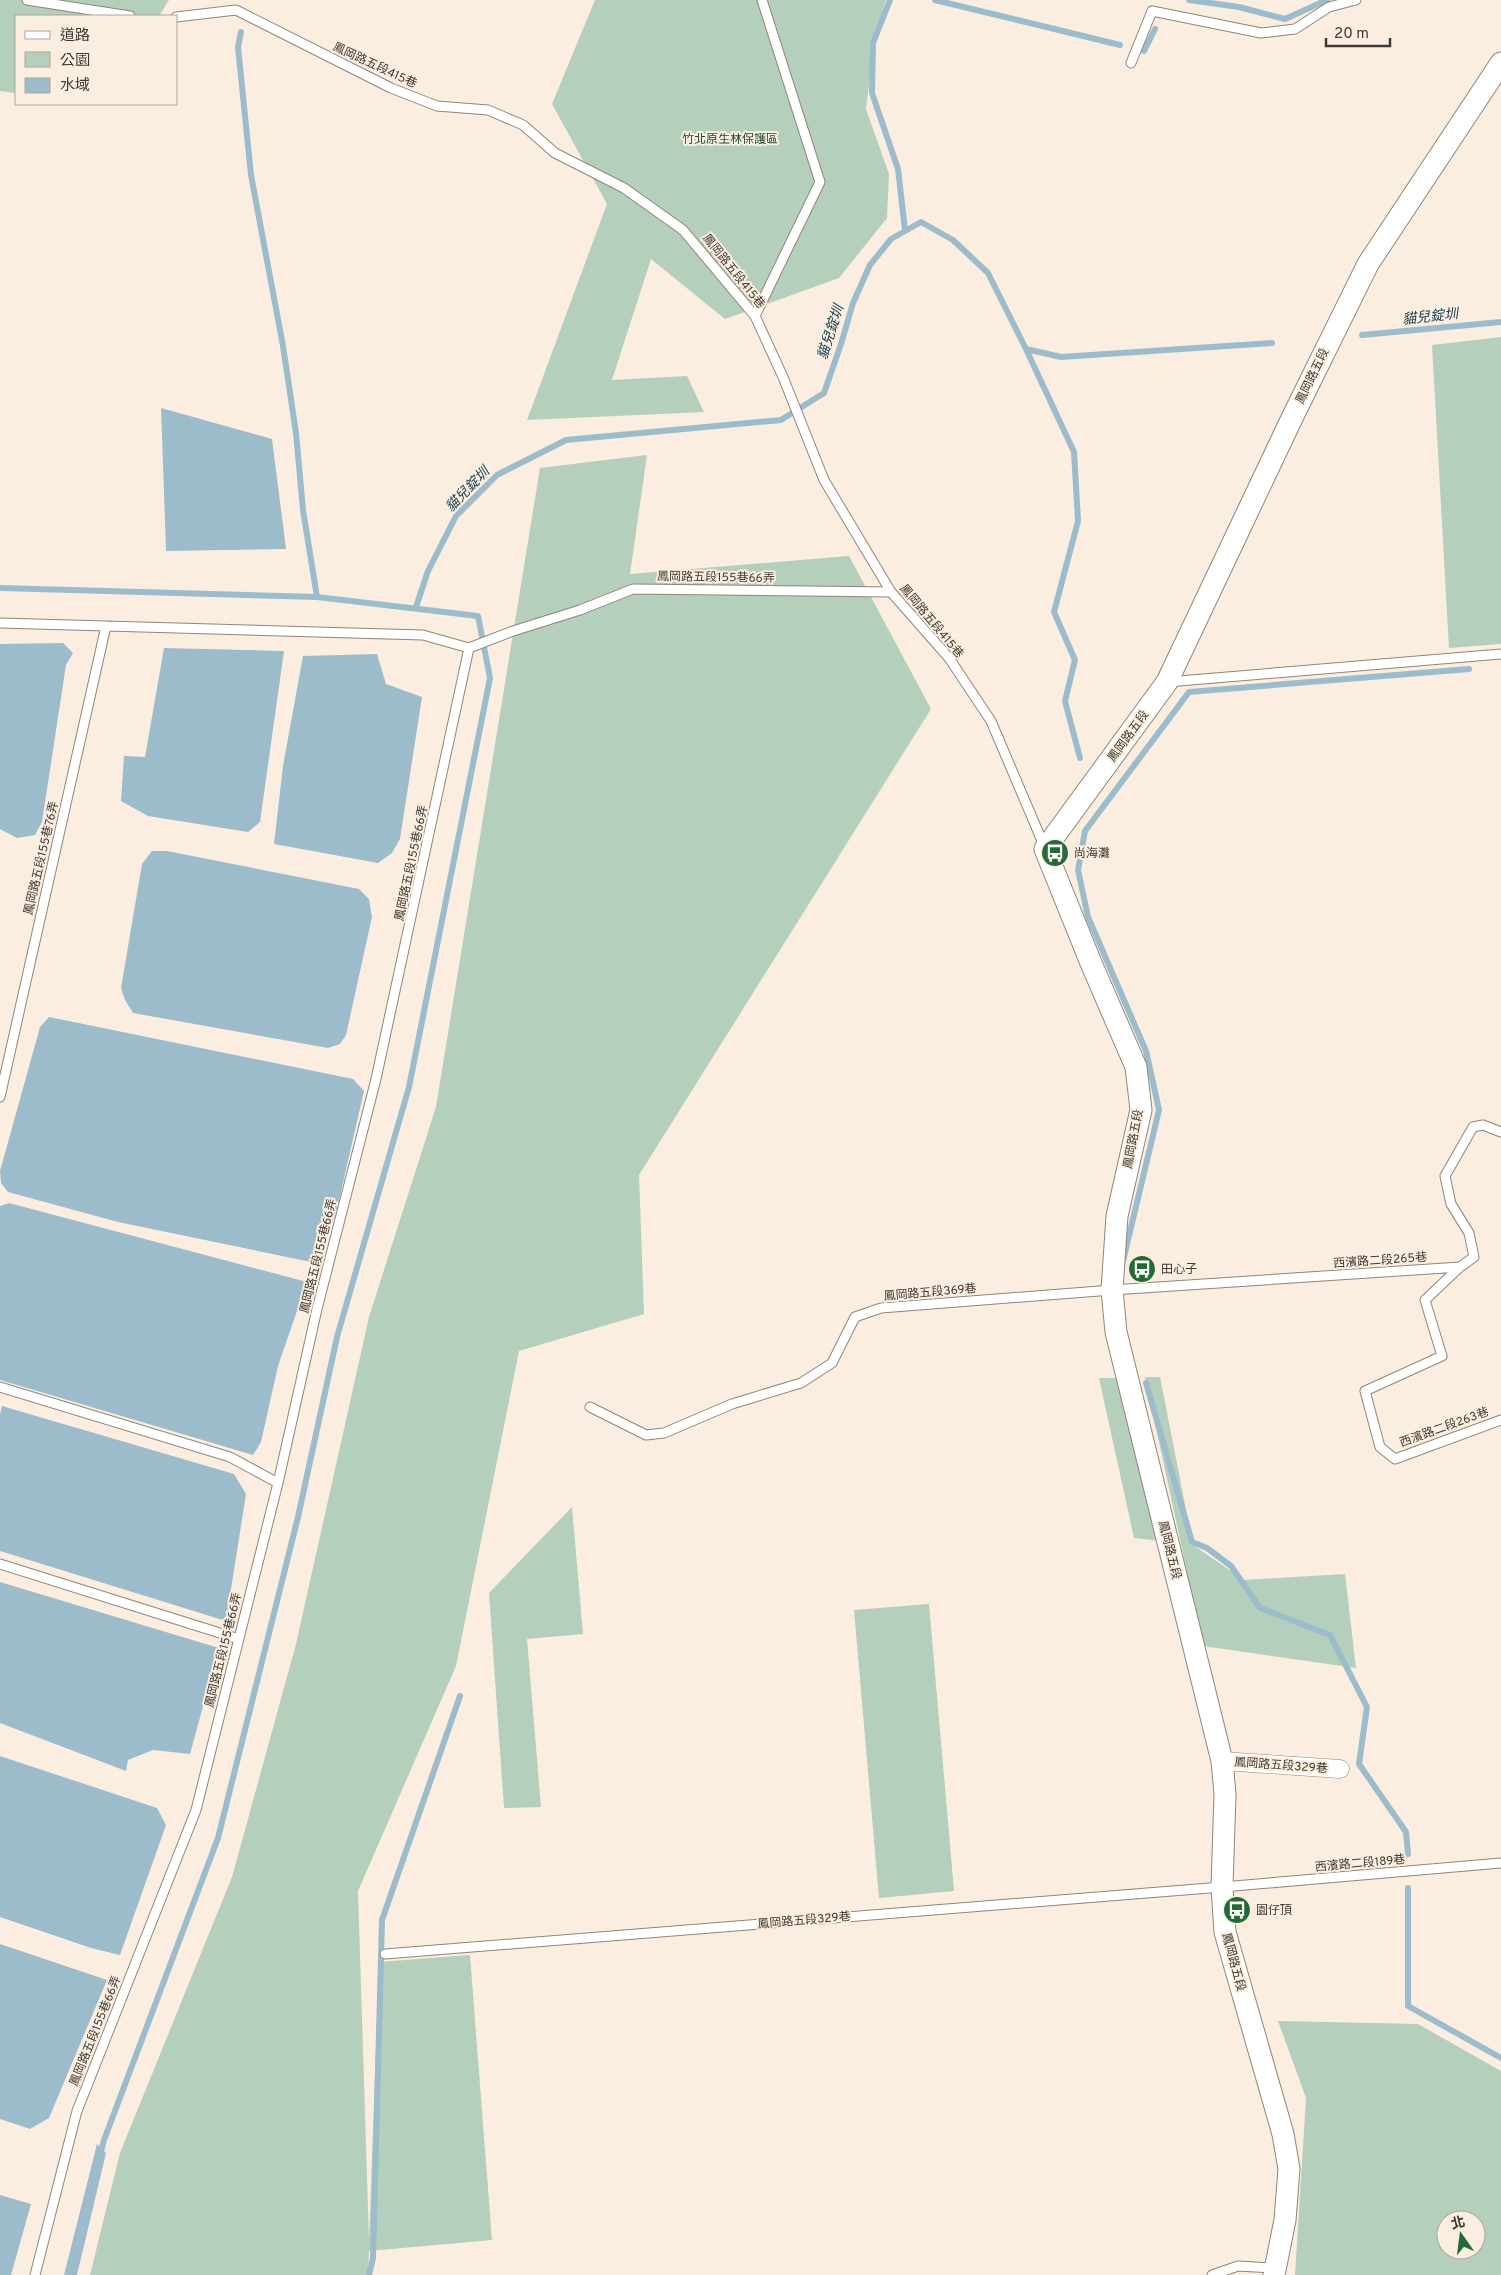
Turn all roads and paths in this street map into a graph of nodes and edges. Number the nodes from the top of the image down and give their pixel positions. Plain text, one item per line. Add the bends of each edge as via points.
1 (27, 0) edge
2 (237, 0) edge
3 (762, 0) edge
4 (1356, 0) edge
5 (236, 10) junction
6 (124, 15) edge
7 (178, 17) edge
8 (1501, 63) edge
9 (1132, 64) dead end
10 (755, 316) junction
11 (891, 592) junction
12 (0, 624) edge
13 (106, 626) junction
14 (469, 648) junction
15 (1501, 654) edge
16 (1167, 682) junction
17 (1045, 849) junction
18 (0, 1097) edge
19 (1501, 1132) edge
20 (1460, 1267) junction
21 (1112, 1290) junction
22 (0, 1386) edge
23 (590, 1407) dead end
24 (1501, 1420) edge
25 (278, 1483) junction
26 (0, 1564) edge
27 (239, 1639) junction
28 (1222, 1761) junction
29 (1340, 1769) dead end
30 (1501, 1863) edge
31 (1222, 1887) junction
32 (386, 1954) dead end
33 (1275, 2272) edge
34 (35, 2275) edge
35 (1212, 2275) edge

1 - 6 lane
2 - 5 lane
3 - 10 lane via 820,182
4 - 9 lane via 1329,7 1295,29 1261,33 1152,11
5 - 7 lane
5 - 10 lane, 鳳岡路五段415巷 via 391,88 437,106 488,110 523,125 555,153 624,188 683,230
8 - 16 street, 鳳岡路五段 via 1368,264
10 - 11 lane, 鳳岡路五段415巷 via 824,480
11 - 14 lane, 鳳岡路五段155巷66弄 via 632,589
11 - 17 lane, 鳳岡路五段415巷 via 949,658 991,721
12 - 13 lane
13 - 14 lane via 423,635
13 - 18 lane, 鳳岡路五段155巷76弄
14 - 25 lane, 鳳岡路五段155巷66弄 via 376,1079 316,1309
15 - 16 lane
16 - 17 street, 鳳岡路五段
17 - 21 street, 鳳岡路五段 via 1136,1067 1141,1110 1117,1216
19 - 20 lane via 1483,1126 1473,1127 1445,1176 1451,1204 1470,1233 1474,1257
20 - 21 lane, 西濱路二段265巷
20 - 24 lane, 西濱路二段263巷 via 1425,1300 1442,1356 1364,1391 1380,1447 1395,1459
21 - 23 lane, 鳳岡路五段369巷 via 881,1308 855,1317 832,1363 801,1384 732,1404 664,1433 646,1435
21 - 28 street, 鳳岡路五段 via 1116,1332
22 - 25 lane via 230,1458
25 - 27 lane, 鳳岡路五段155巷66弄
26 - 27 lane
27 - 34 lane, 鳳岡路五段155巷66弄 via 196,1810 77,2110
28 - 29 street, 鳳岡路五段329巷
28 - 31 street, 鳳岡路五段
30 - 31 lane, 西濱路二段189巷
31 - 32 lane, 鳳岡路五段329巷
31 - 33 street, 鳳岡路五段 via 1225,1932 1283,2134 1289,2169 1285,2220
33 - 35 lane via 1238,2266

